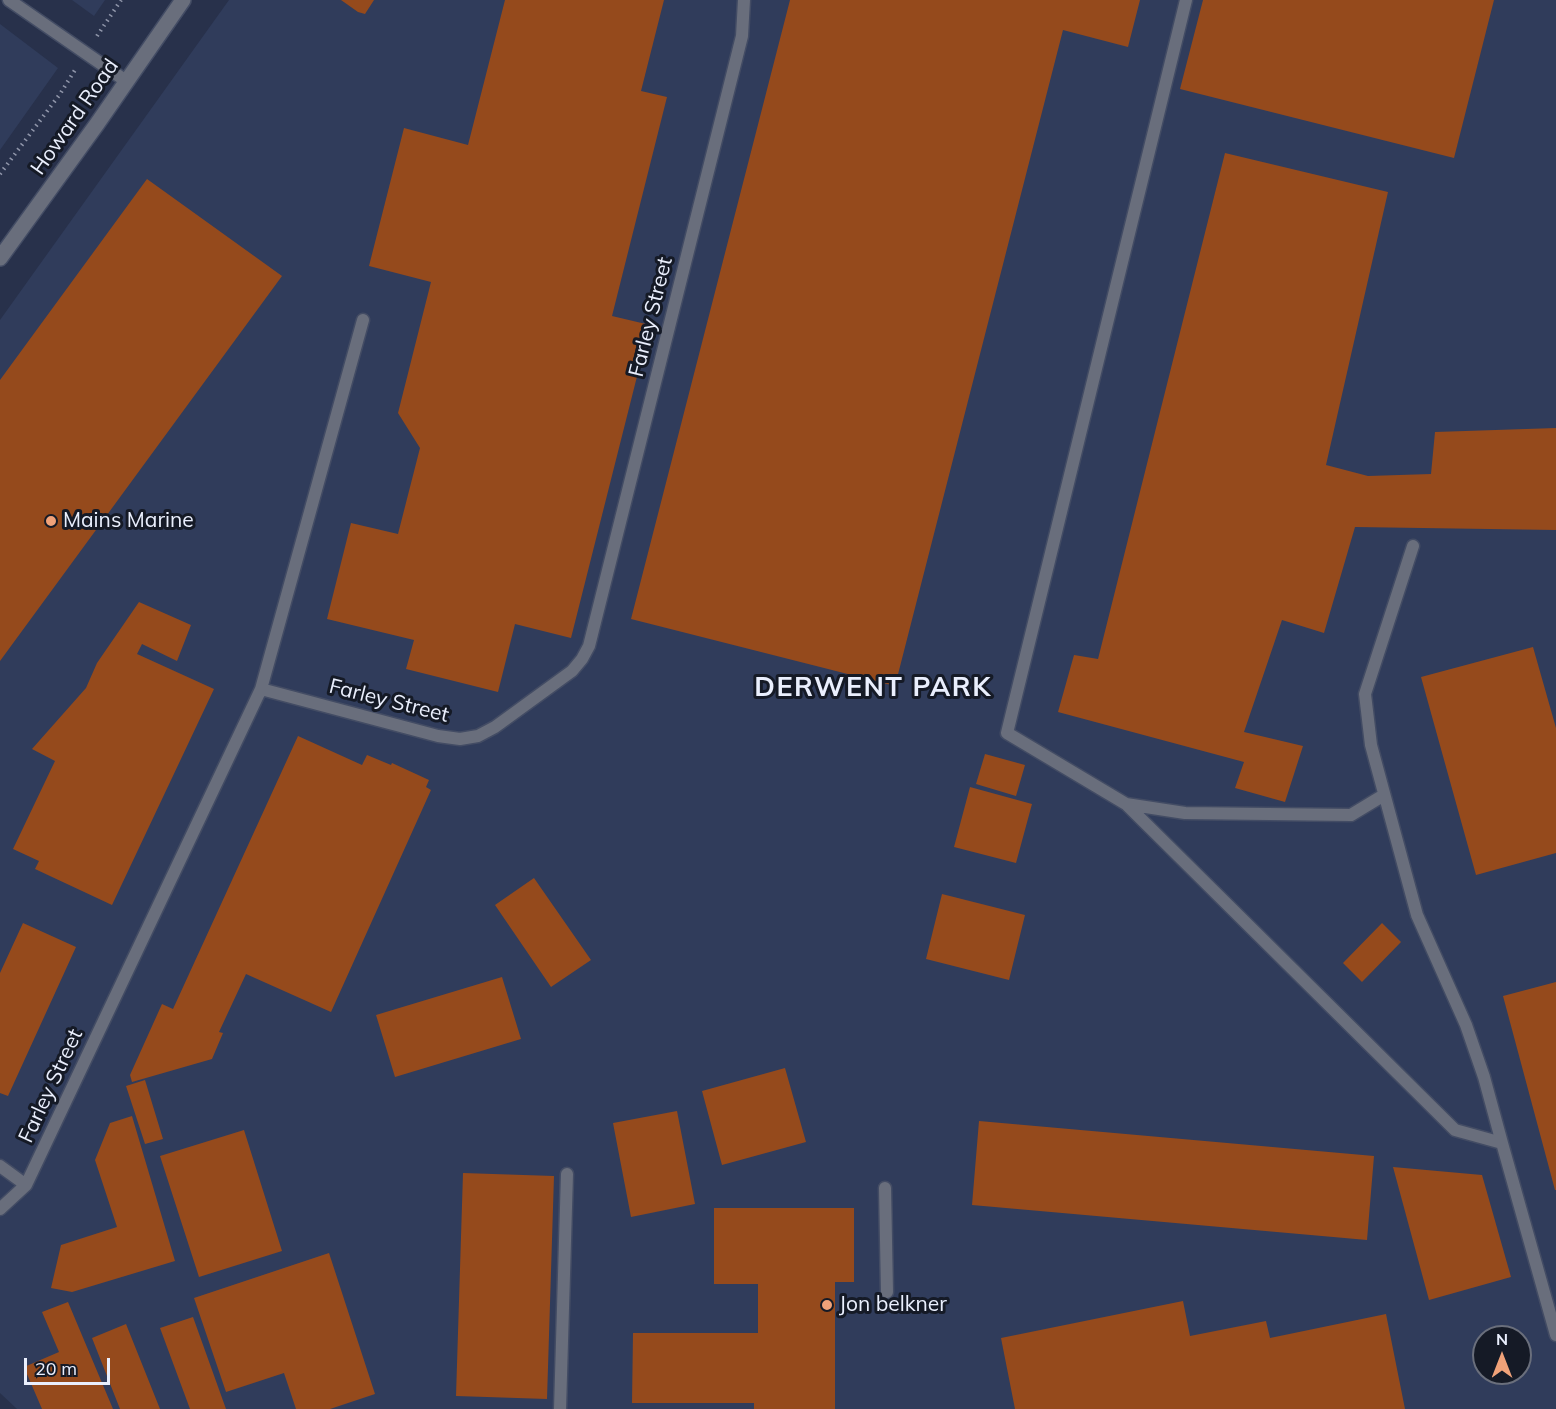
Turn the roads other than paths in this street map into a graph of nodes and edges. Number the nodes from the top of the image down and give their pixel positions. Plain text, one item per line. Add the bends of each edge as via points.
1 (9, 0) edge
2 (183, 0) edge
3 (744, 0) edge
4 (1186, 0) edge
5 (126, 81) junction
6 (0, 258) edge
7 (363, 320) dead end
8 (1413, 546) dead end
9 (261, 688) junction
10 (1384, 795) junction
11 (1126, 804) junction
12 (1502, 1143) junction
13 (0, 1166) edge
14 (567, 1174) dead end
15 (26, 1185) junction
16 (885, 1188) dead end
17 (0, 1209) edge
18 (886, 1292) dead end
19 (1556, 1335) edge
20 (560, 1409) edge

1 - 5 lane
2 - 5 street, Howard Road
3 - 9 lane, Farley Street via 741,36 589,646 582,660 495,727 460,739
4 - 11 lane via 1007,733
5 - 6 street, Howard Road
7 - 9 lane
8 - 10 lane via 1365,694 1371,745
9 - 15 lane, Farley Street
10 - 11 lane via 1351,815 1185,813
10 - 12 lane via 1417,915 1466,1025
11 - 12 lane via 1455,1130
12 - 19 lane
13 - 15 lane
14 - 20 lane
15 - 17 lane, Farley Street
16 - 18 lane

